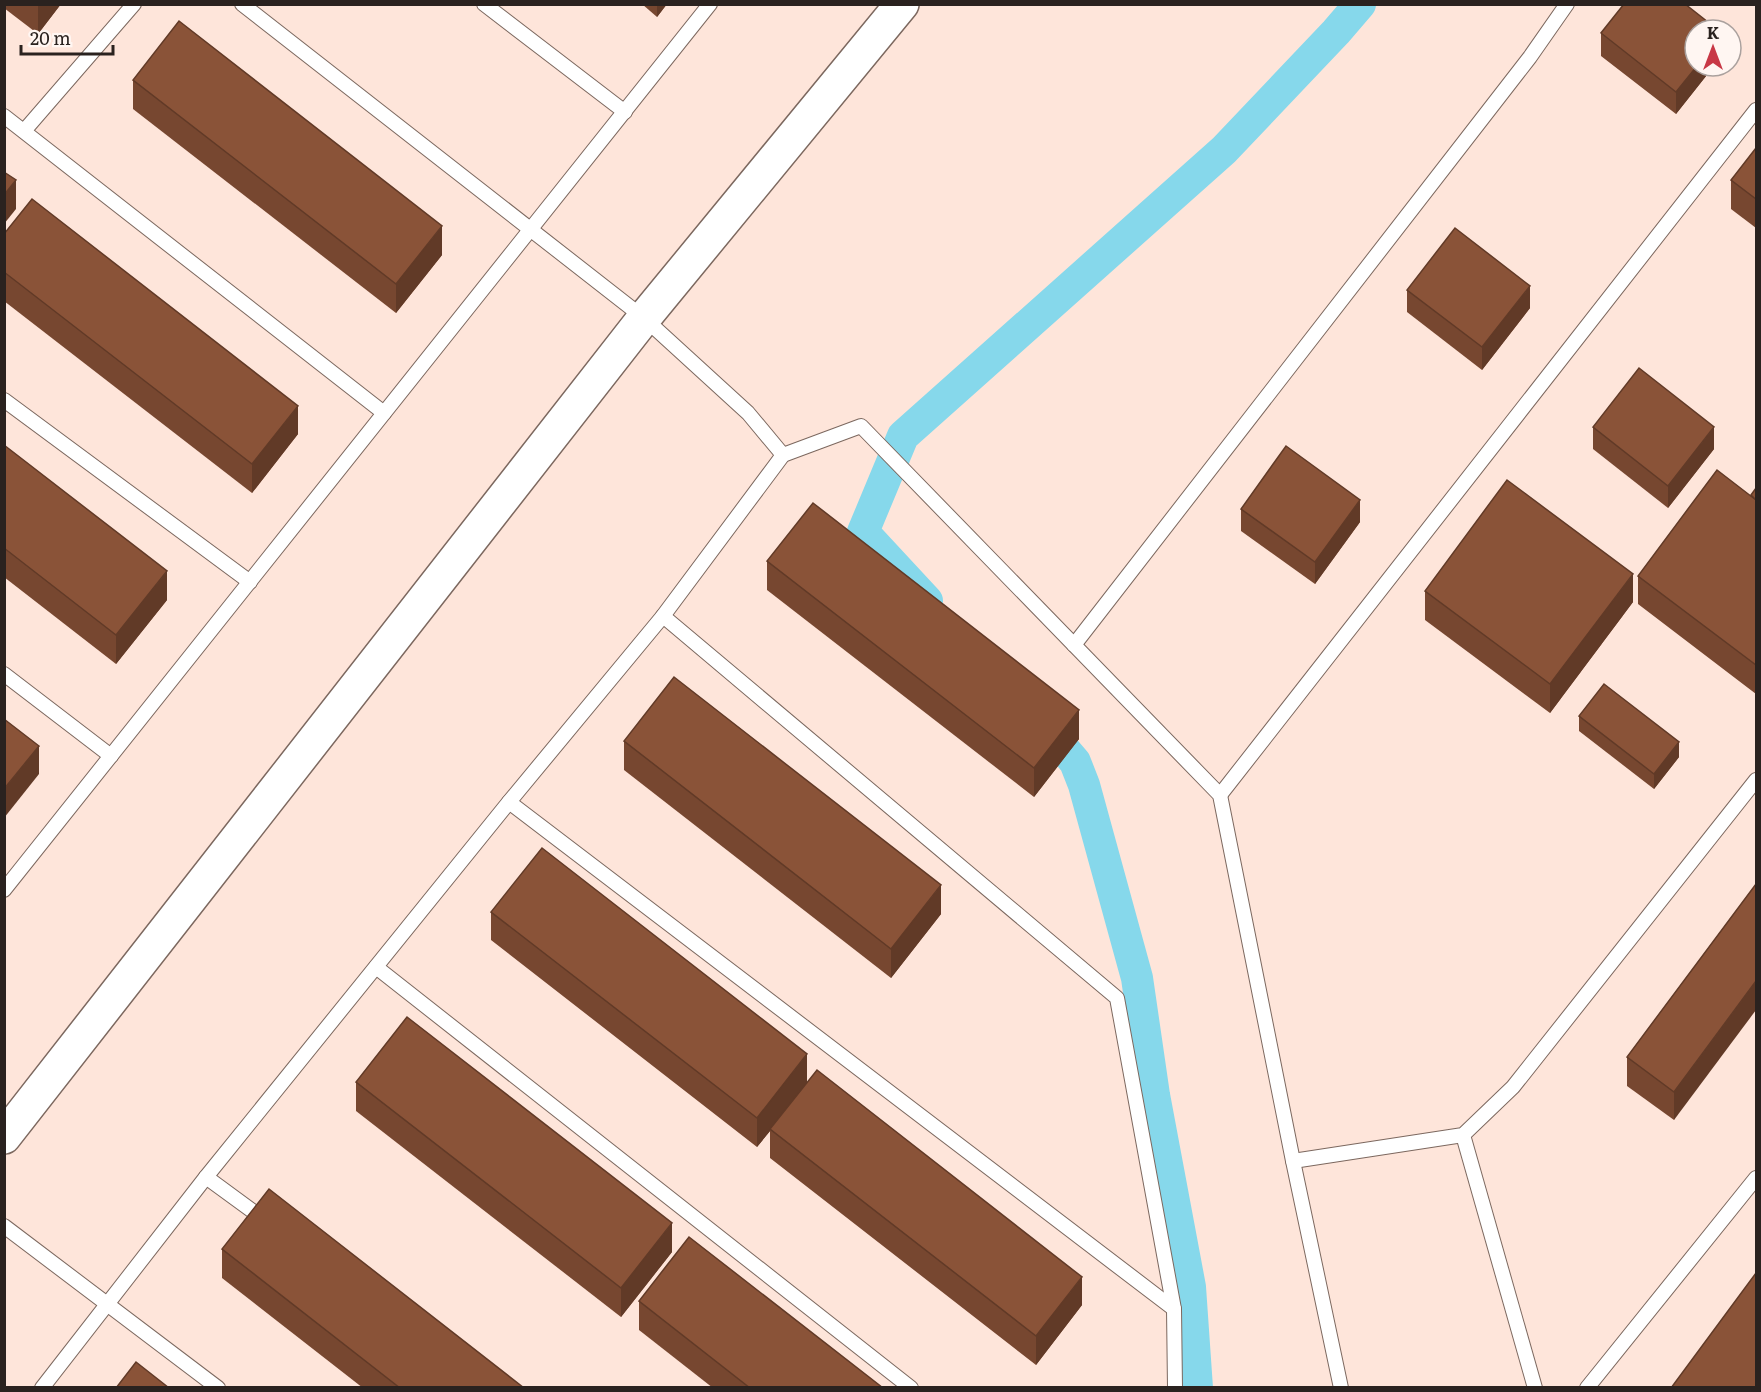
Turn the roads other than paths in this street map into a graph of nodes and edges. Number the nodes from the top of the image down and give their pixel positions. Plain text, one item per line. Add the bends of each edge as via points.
1 (134, 4) edge
2 (242, 4) edge
3 (483, 4) edge
4 (710, 4) edge
5 (902, 4) edge
6 (1567, 4) edge
7 (1756, 110) edge
8 (625, 112) junction
9 (4, 116) edge
10 (24, 131) junction
11 (531, 230) junction
12 (644, 318) junction
13 (4, 400) edge
14 (384, 413) junction
15 (783, 455) junction
16 (250, 582) junction
17 (663, 616) junction
18 (1074, 645) junction
19 (4, 674) edge
20 (111, 756) junction
21 (1756, 780) edge
22 (1220, 795) junction
23 (509, 802) junction
24 (4, 890) edge
25 (376, 967) junction
26 (1463, 1135) junction
27 (4, 1137) edge
28 (1293, 1161) junction
29 (206, 1177) junction
30 (1756, 1178) edge
31 (4, 1226) edge
32 (274, 1226) edge
33 (107, 1302) junction
34 (1174, 1309) junction
35 (42, 1388) edge
36 (218, 1388) edge
37 (911, 1388) edge
38 (1175, 1388) edge
39 (1341, 1388) edge
40 (1535, 1388) edge
41 (1587, 1388) edge

1 - 10 lane
2 - 11 lane
3 - 8 lane
4 - 8 lane
5 - 12 street
6 - 18 lane
7 - 22 lane
8 - 11 lane
9 - 10 lane
10 - 14 lane
11 - 12 lane
11 - 14 lane
12 - 15 lane via 748,413
12 - 27 street
13 - 16 lane
14 - 16 lane
15 - 17 lane
15 - 18 lane via 861,426
16 - 20 lane
17 - 23 lane
17 - 34 lane via 1117,998
18 - 22 lane
19 - 20 lane
20 - 24 lane
21 - 26 lane via 1513,1087
22 - 28 lane
23 - 25 lane
23 - 34 lane
25 - 29 lane
25 - 37 lane
26 - 28 lane
26 - 40 lane
28 - 39 lane
29 - 32 lane
29 - 33 lane
30 - 41 lane
31 - 33 lane
33 - 35 lane
33 - 36 lane
34 - 38 lane

